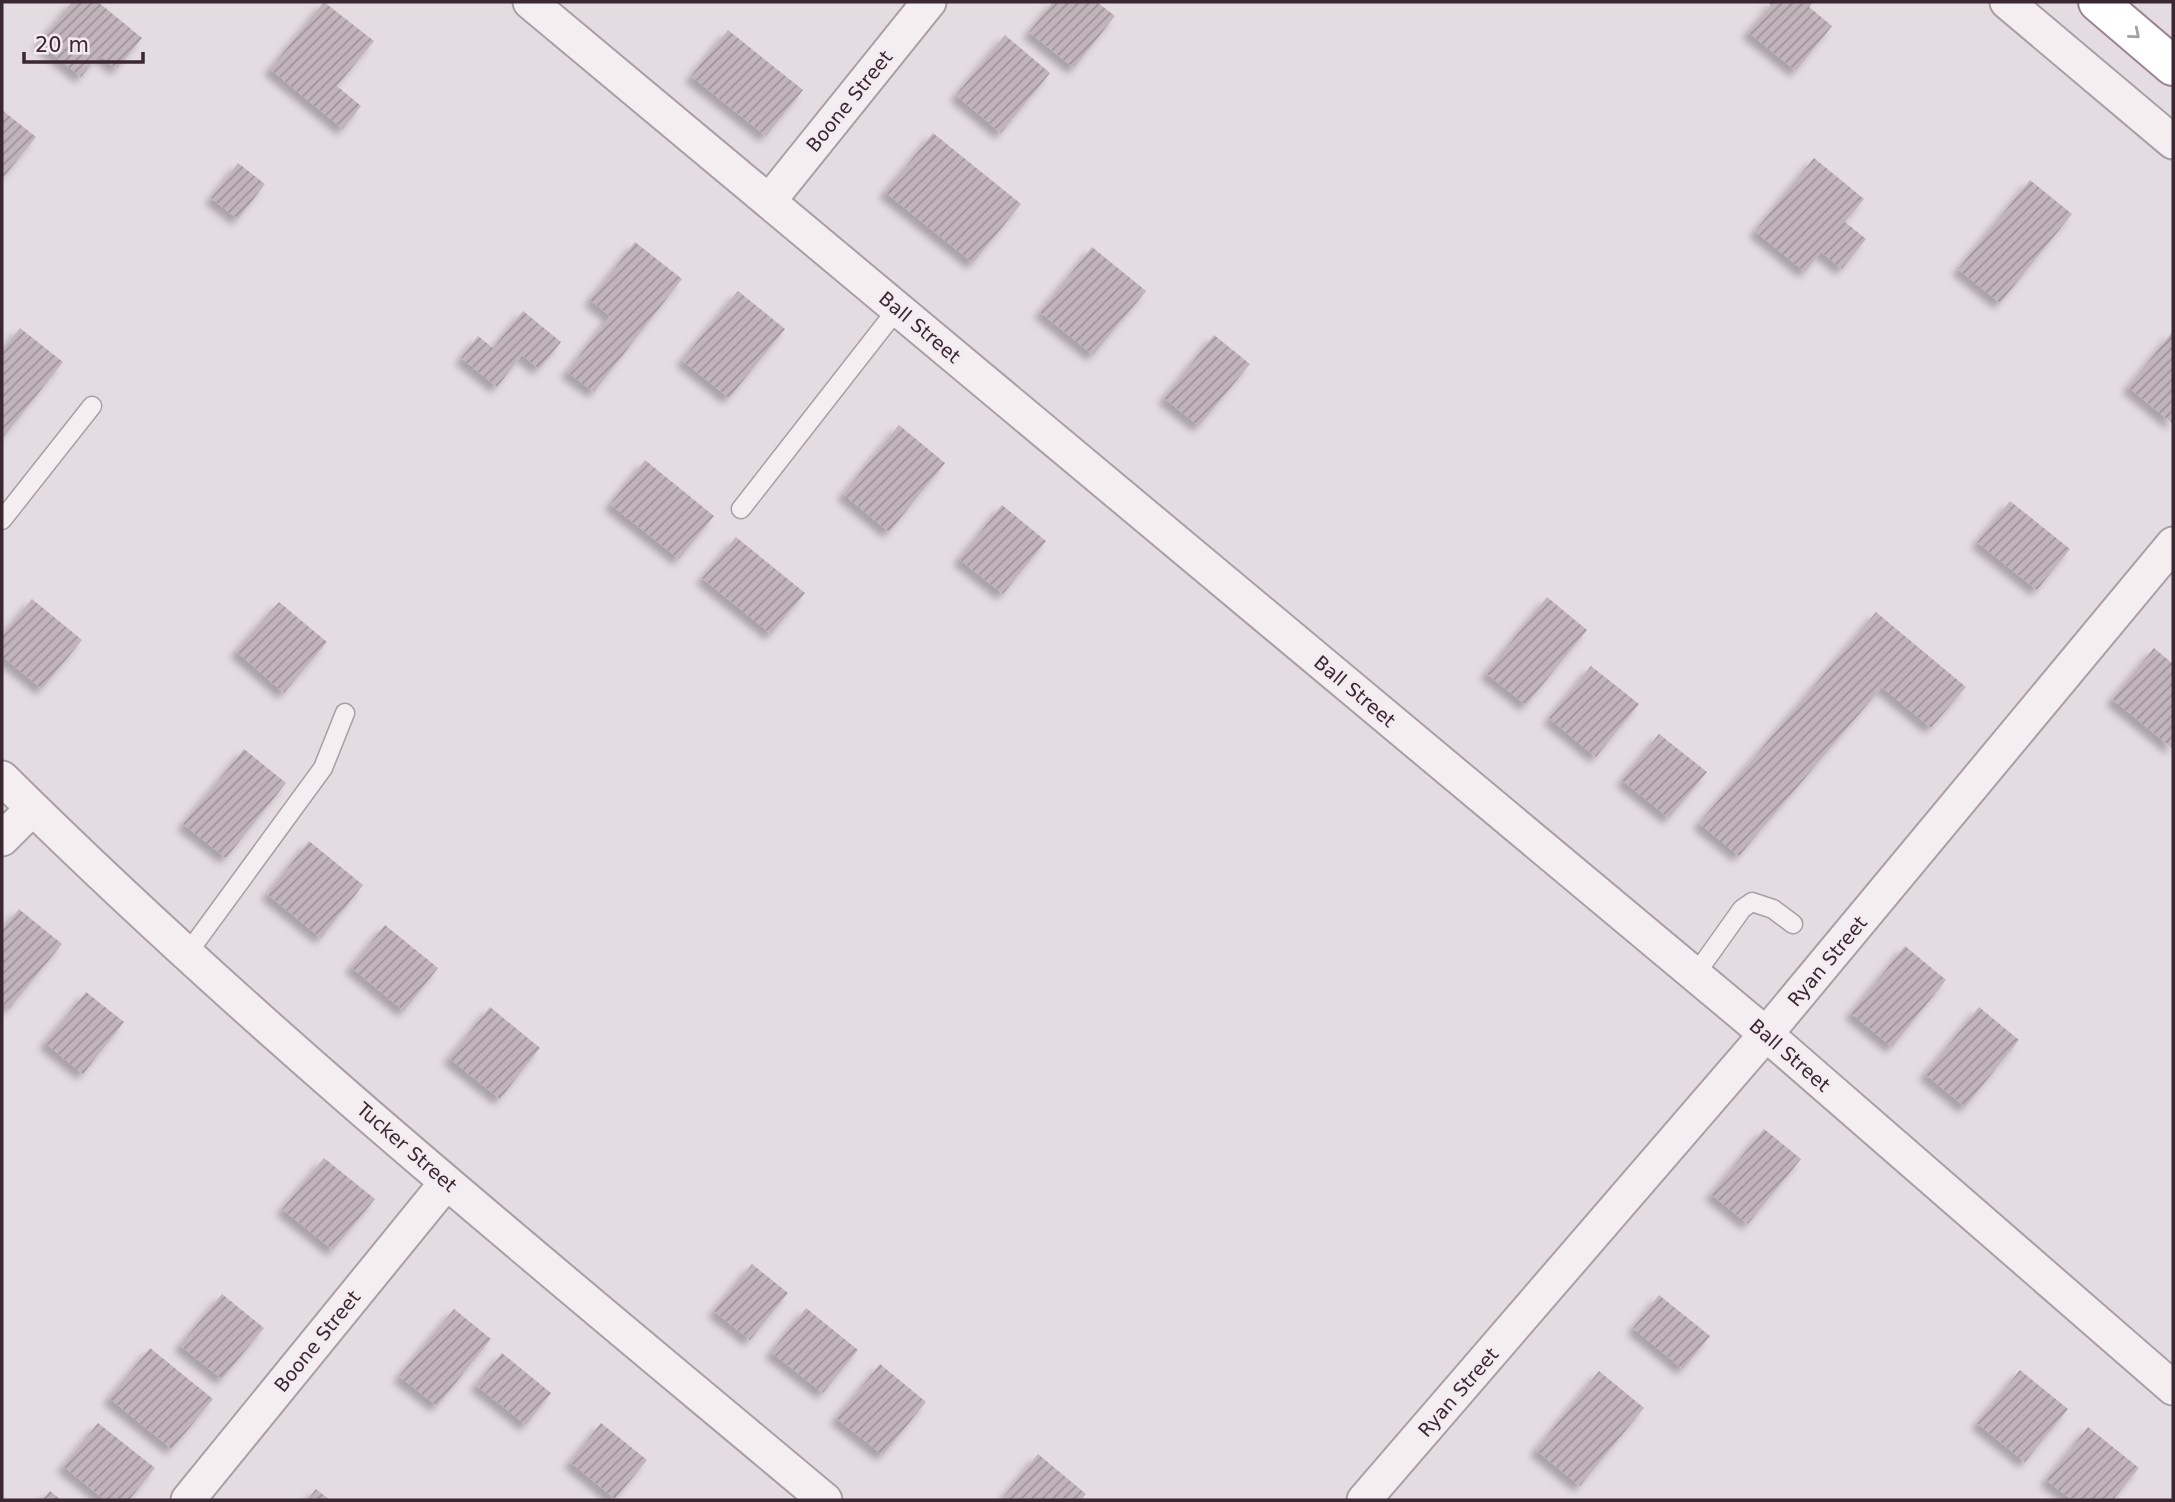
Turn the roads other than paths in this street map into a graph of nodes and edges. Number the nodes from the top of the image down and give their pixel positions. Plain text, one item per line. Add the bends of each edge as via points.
1 (530, 2) edge
2 (929, 2) edge
3 (2007, 2) edge
4 (2098, 2) edge
5 (2173, 66) edge
6 (2173, 142) edge
7 (769, 201) junction
8 (898, 308) junction
9 (92, 406) dead end
10 (741, 509) dead end
11 (2, 520) edge
12 (2173, 544) edge
13 (345, 713) dead end
14 (2, 778) edge
15 (32, 808) junction
16 (2, 839) edge
17 (1793, 924) dead end
18 (187, 954) junction
19 (1695, 975) junction
20 (1766, 1034) junction
21 (446, 1182) junction
22 (2173, 1388) edge
23 (188, 1500) edge
24 (825, 1500) edge
25 (1364, 1500) edge

1 - 7 street, Ball Street
2 - 7 street, Boone Street
3 - 6 street
4 -> 5 highway
7 - 8 street, Ball Street
8 - 10 lane
8 - 19 street, Ball Street
9 - 11 lane
12 - 20 street, Ryan Street
13 - 18 lane via 323,768
14 - 15 street, Tucker Street
15 - 16 street
15 - 18 street, Tucker Street
17 - 19 lane via 1773,909 1752,902 1742,909
18 - 21 street, Tucker Street
19 - 20 street, Ball Street
20 - 22 street, Ball Street
20 - 25 street, Ryan Street
21 - 23 street, Boone Street
21 - 24 street, Tucker Street

